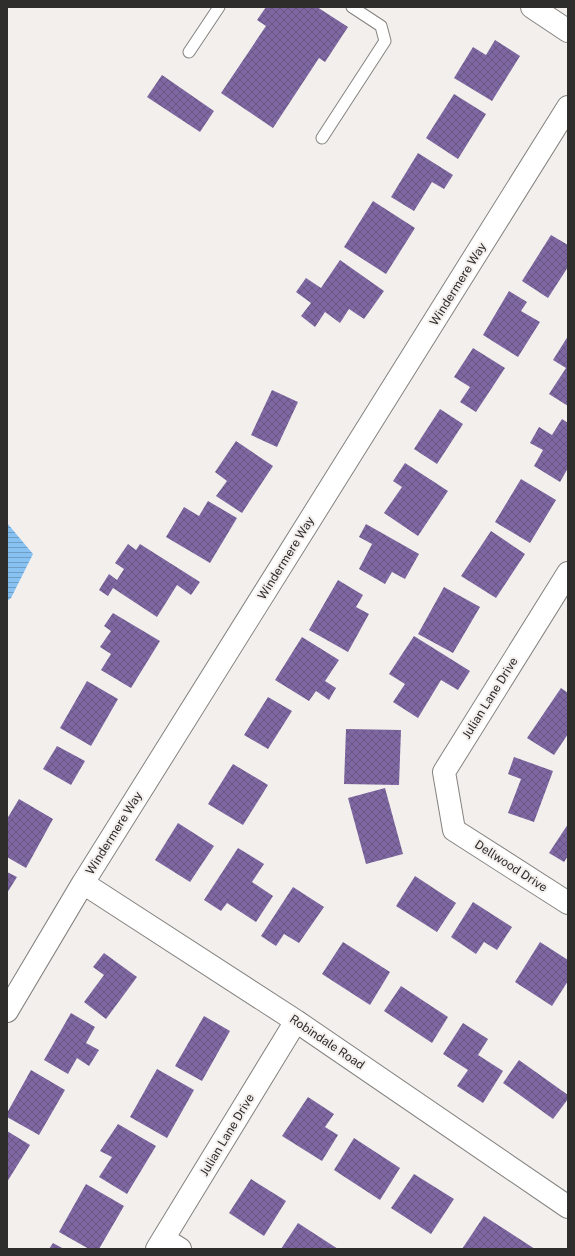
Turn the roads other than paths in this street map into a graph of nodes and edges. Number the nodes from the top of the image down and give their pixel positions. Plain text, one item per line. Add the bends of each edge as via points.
1 (219, 7) edge
2 (352, 7) edge
3 (532, 7) edge
4 (568, 31) edge
5 (189, 52) dead end
6 (568, 107) edge
7 (322, 138) dead end
8 (568, 573) edge
9 (454, 830) joint
10 (83, 883) junction
11 (568, 903) edge
12 (7, 1011) edge
13 (296, 1021) junction
14 (568, 1207) edge
15 (167, 1246) edge

1 - 5 lane
2 - 7 lane via 381,26 385,41
3 - 4 street
6 - 10 street, Windermere Way
8 - 9 street, Julian Lane Drive via 444,772
9 - 11 street, Dellwood Drive
10 - 12 street, Windermere Way
10 - 13 street, Robindale Road
13 - 14 street, Robindale Road
13 - 15 street, Julian Lane Drive

